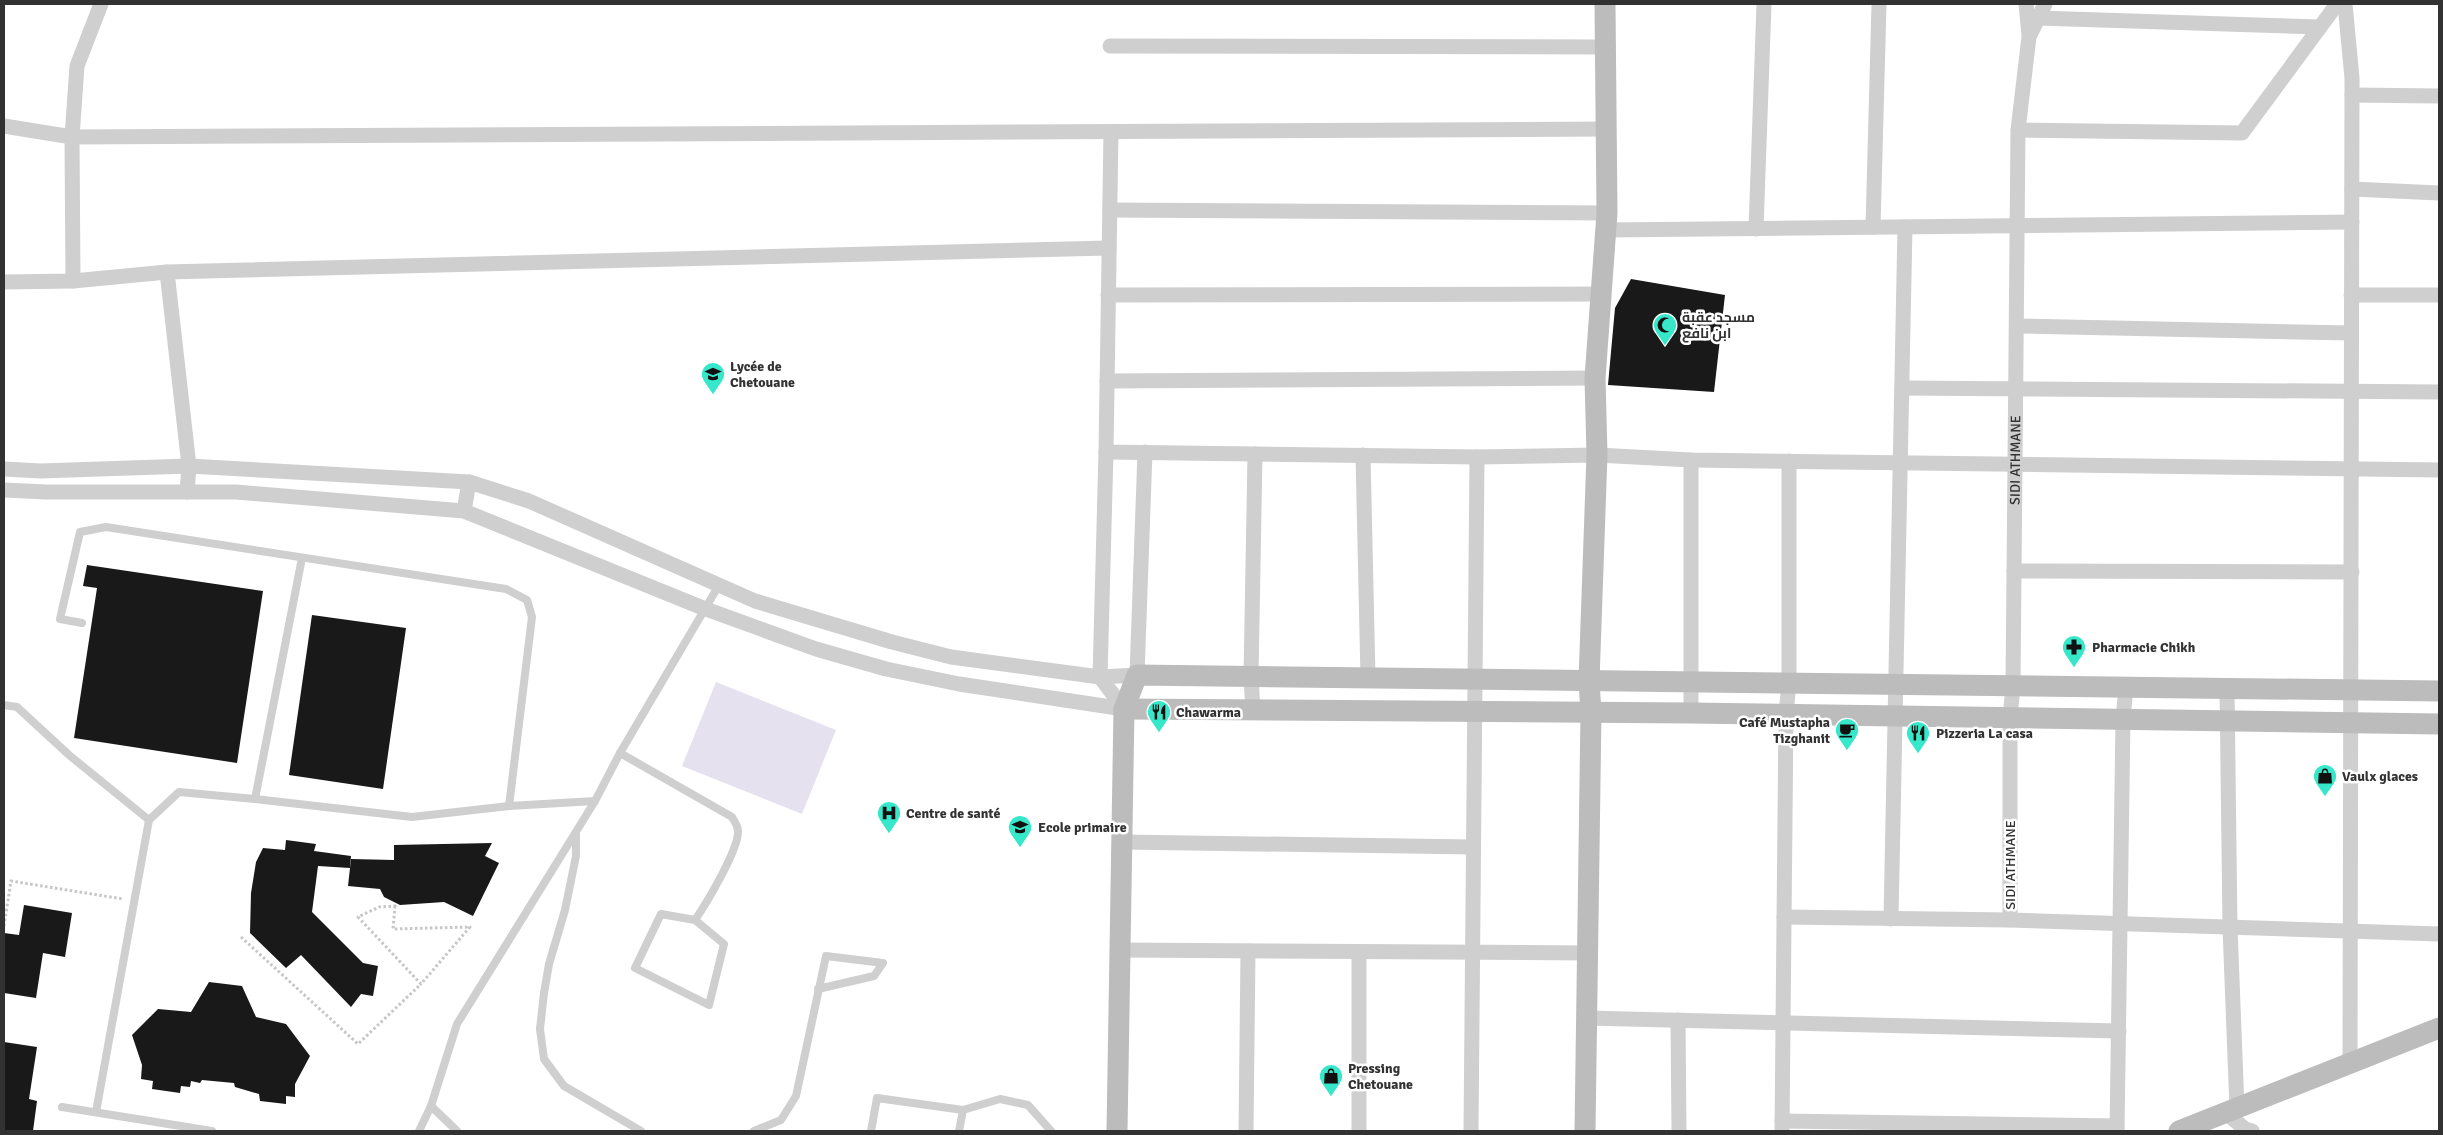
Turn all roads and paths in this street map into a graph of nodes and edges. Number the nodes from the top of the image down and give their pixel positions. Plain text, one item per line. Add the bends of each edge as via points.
1 (102, 4) edge
2 (1605, 4) edge
3 (1764, 4) edge
4 (1879, 4) edge
5 (2026, 4) edge
6 (2045, 4) edge
7 (2337, 4) edge
8 (2345, 4) edge
9 (2038, 18) junction
10 (2320, 27) junction
11 (2029, 37) junction
12 (1110, 46) dead end
13 (1605, 47) junction
14 (2352, 95) junction
15 (2439, 96) edge
16 (4, 126) edge
17 (1606, 129) junction
18 (2018, 130) junction
19 (1111, 132) junction
20 (72, 137) junction
21 (2352, 189) junction
22 (2439, 193) edge
23 (1110, 210) junction
24 (1606, 221) junction
25 (2352, 222) junction
26 (2017, 226) junction
27 (1874, 227) junction
28 (1905, 227) junction
29 (1756, 228) junction
30 (1109, 248) junction
31 (167, 272) junction
32 (73, 281) junction
33 (4, 282) edge
34 (1601, 294) junction
35 (1108, 295) junction
36 (2351, 295) junction
37 (2439, 295) edge
38 (2016, 326) junction
39 (2351, 333) junction
40 (1595, 378) junction
41 (1107, 381) junction
42 (1902, 388) junction
43 (2016, 388) junction
44 (2351, 391) junction
45 (2439, 392) edge
46 (1106, 452) junction
47 (1145, 452) junction
48 (1255, 454) junction
49 (1363, 455) junction
50 (1597, 455) junction
51 (1478, 457) junction
52 (1691, 460) junction
53 (1789, 461) junction
54 (1900, 462) junction
55 (2015, 464) junction
56 (189, 466) junction
57 (2351, 468) junction
58 (4, 469) edge
59 (2439, 470) edge
60 (468, 482) junction
61 (4, 490) edge
62 (187, 492) junction
63 (464, 511) junction
64 (302, 558) junction
65 (2014, 571) junction
66 (2352, 572) junction
67 (719, 585) junction
68 (703, 608) junction
69 (82, 623) dead end
70 (892, 642) junction
71 (886, 669) junction
72 (1137, 676) junction
73 (1100, 677) junction
74 (1251, 677) junction
75 (1368, 678) junction
76 (1475, 680) junction
77 (1589, 681) junction
78 (1691, 682) junction
79 (1789, 683) junction
80 (1896, 684) junction
81 (2013, 686) junction
82 (2126, 687) junction
83 (2227, 688) junction
84 (2352, 690) junction
85 (2439, 691) edge
86 (4, 705) edge
87 (1124, 709) junction
88 (1253, 711) junction
89 (1475, 712) junction
90 (1590, 712) junction
91 (1691, 713) junction
92 (1786, 714) junction
93 (1895, 716) junction
94 (2010, 718) junction
95 (2123, 719) junction
96 (2227, 721) junction
97 (2351, 723) junction
98 (2439, 724) edge
99 (620, 753) junction
100 (255, 799) junction
101 (595, 802) junction
102 (509, 806) junction
103 (149, 820) junction
104 (576, 832) junction
105 (1123, 842) junction
106 (1474, 847) junction
107 (134, 900) junction
108 (1784, 916) junction
109 (695, 920) junction
110 (1891, 920) junction
111 (2010, 920) junction
112 (2121, 924) junction
113 (4, 926) edge
114 (2230, 928) junction
115 (2349, 932) junction
116 (2439, 934) edge
117 (241, 936) dead end
118 (1120, 950) junction
119 (1248, 951) junction
120 (1358, 952) junction
121 (1472, 952) junction
122 (1587, 953) junction
123 (421, 984) junction
124 (818, 989) junction
125 (1586, 1018) junction
126 (1678, 1020) junction
127 (1783, 1021) junction
128 (2439, 1028) edge
129 (2119, 1031) junction
130 (2350, 1064) junction
131 (431, 1106) junction
132 (62, 1107) dead end
133 (963, 1110) junction
134 (2232, 1110) junction
135 (96, 1112) junction
136 (1782, 1126) edge
137 (2117, 1128) edge
138 (212, 1131) edge
139 (419, 1131) edge
140 (457, 1131) edge
141 (641, 1131) edge
142 (754, 1131) edge
143 (871, 1131) edge
144 (959, 1131) edge
145 (1051, 1131) edge
146 (1117, 1131) edge
147 (1246, 1131) edge
148 (1358, 1131) edge
149 (1471, 1131) edge
150 (1585, 1131) edge
151 (1679, 1131) edge
152 (2179, 1131) edge
153 (2252, 1131) edge

1 - 20 street via 77,66
2 - 13 main road
3 - 29 street
4 - 27 street
5 - 11 street
6 - 9 street, SIDI ATHMANE
7 - 10 street
8 - 14 street
9 - 10 street
9 - 11 street, SIDI ATHMANE
10 - 18 street via 2242,134
11 - 18 street, SIDI ATHMANE
12 - 13 street
13 - 17 main road
14 - 15 street
14 - 21 street
16 - 20 street
17 - 19 street
17 - 24 main road
18 - 26 street, SIDI ATHMANE
19 - 20 street
19 - 23 street
20 - 32 street
21 - 22 street
21 - 25 street
23 - 24 street
23 - 30 street
24 - 29 street
24 - 34 main road
25 - 26 street
25 - 36 street
26 - 28 street
26 - 38 street, SIDI ATHMANE
27 - 28 street
27 - 29 street
28 - 42 street
30 - 31 street
30 - 35 street
31 - 32 street
31 - 56 street
32 - 33 street
34 - 35 street
34 - 40 main road
35 - 41 street
36 - 37 street
36 - 39 street
38 - 39 street
38 - 43 street, SIDI ATHMANE
39 - 44 street
40 - 41 street
40 - 50 main road
41 - 46 street
42 - 43 street
42 - 54 street
43 - 44 street
43 - 55 street, SIDI ATHMANE
44 - 45 street
44 - 57 street
46 - 47 street
46 - 73 street
47 - 48 street
47 - 72 street
48 - 49 street
48 - 74 street
49 - 51 street
49 - 75 street
50 - 51 street
50 - 52 street
50 - 77 main road
51 - 76 street
52 - 53 street
52 - 78 street
53 - 54 street
53 - 79 street
54 - 55 street
54 - 80 street
55 - 57 street
55 - 65 street, SIDI ATHMANE
56 - 58 street via 40,472
56 - 60 street
56 - 62 street
57 - 59 street
57 - 66 street
60 - 63 street
60 - 67 street via 529,502
61 - 62 street
62 - 63 street via 236,492
63 - 68 street
64 - 69 lane via 106,527 80,532 60,619
64 - 100 lane
64 - 102 lane via 506,590 527,600 532,618
65 - 66 street
65 - 81 street, SIDI ATHMANE
66 - 84 street
67 - 68 lane
67 - 70 street via 755,601
68 - 71 street via 816,649
68 - 99 lane
70 - 71 street
70 - 73 street via 951,657
71 - 87 street via 959,684
72 - 73 street
72 - 74 main road
72 - 87 main road
73 - 87 street
74 - 75 main road
74 - 88 street
75 - 76 main road
76 - 77 main road
76 - 89 street
77 - 78 main road
77 - 90 main road
78 - 79 main road
78 - 91 street
79 - 80 main road
79 - 92 street
80 - 81 main road
80 - 93 street
81 - 82 main road
81 - 94 street, SIDI ATHMANE
82 - 83 main road
82 - 95 street
83 - 84 main road
83 - 96 street
84 - 85 main road
84 - 97 street
86 - 103 lane via 17,707 68,755
87 - 88 main road
87 - 105 main road
88 - 89 main road
89 - 90 main road
89 - 106 street
90 - 91 main road
90 - 122 main road
91 - 92 main road
92 - 93 main road
92 - 108 street
93 - 94 main road
93 - 110 street
94 - 95 main road
94 - 111 street, SIDI ATHMANE
95 - 96 main road
95 - 112 street
96 - 97 main road
96 - 114 street
97 - 98 main road
97 - 115 street
99 - 101 lane
99 - 109 lane via 732,817 738,830 737,843
100 - 102 lane via 412,817
100 - 103 lane via 179,792
101 - 102 lane
101 - 104 lane
103 - 107 lane
104 - 131 lane via 457,1024
104 - 141 lane via 574,865 544,993 540,1029 544,1059 564,1086
105 - 106 street
105 - 118 main road
106 - 121 street
107 - 113 path via 11,881
107 - 135 lane
108 - 110 street
108 - 127 street
109 - 109 lane via 724,944 709,1005 635,968 661,914
110 - 111 street
111 - 112 street
112 - 114 street
112 - 129 street
114 - 115 street
114 - 134 street
115 - 116 street
115 - 130 street
117 - 123 path via 358,1044
118 - 119 street
118 - 146 main road
119 - 120 street
119 - 147 street
120 - 121 street
120 - 148 street
121 - 122 street
121 - 149 street
122 - 125 main road
123 - 123 path via 470,926 393,929 395,906 378,907 358,917
124 - 124 lane via 826,956 883,963 874,976
124 - 142 lane via 796,1096 782,1120
125 - 126 street
125 - 150 main road
126 - 127 street
126 - 151 street
127 - 129 street
127 - 136 street
128 - 130 main road
129 - 137 street
130 - 134 main road
131 - 139 lane
131 - 140 lane
132 - 135 lane
133 - 143 lane via 877,1098
133 - 144 lane
133 - 145 lane via 1000,1099 1028,1105
134 - 152 main road
134 - 153 street via 2245,1129
135 - 138 lane
136 - 137 street

